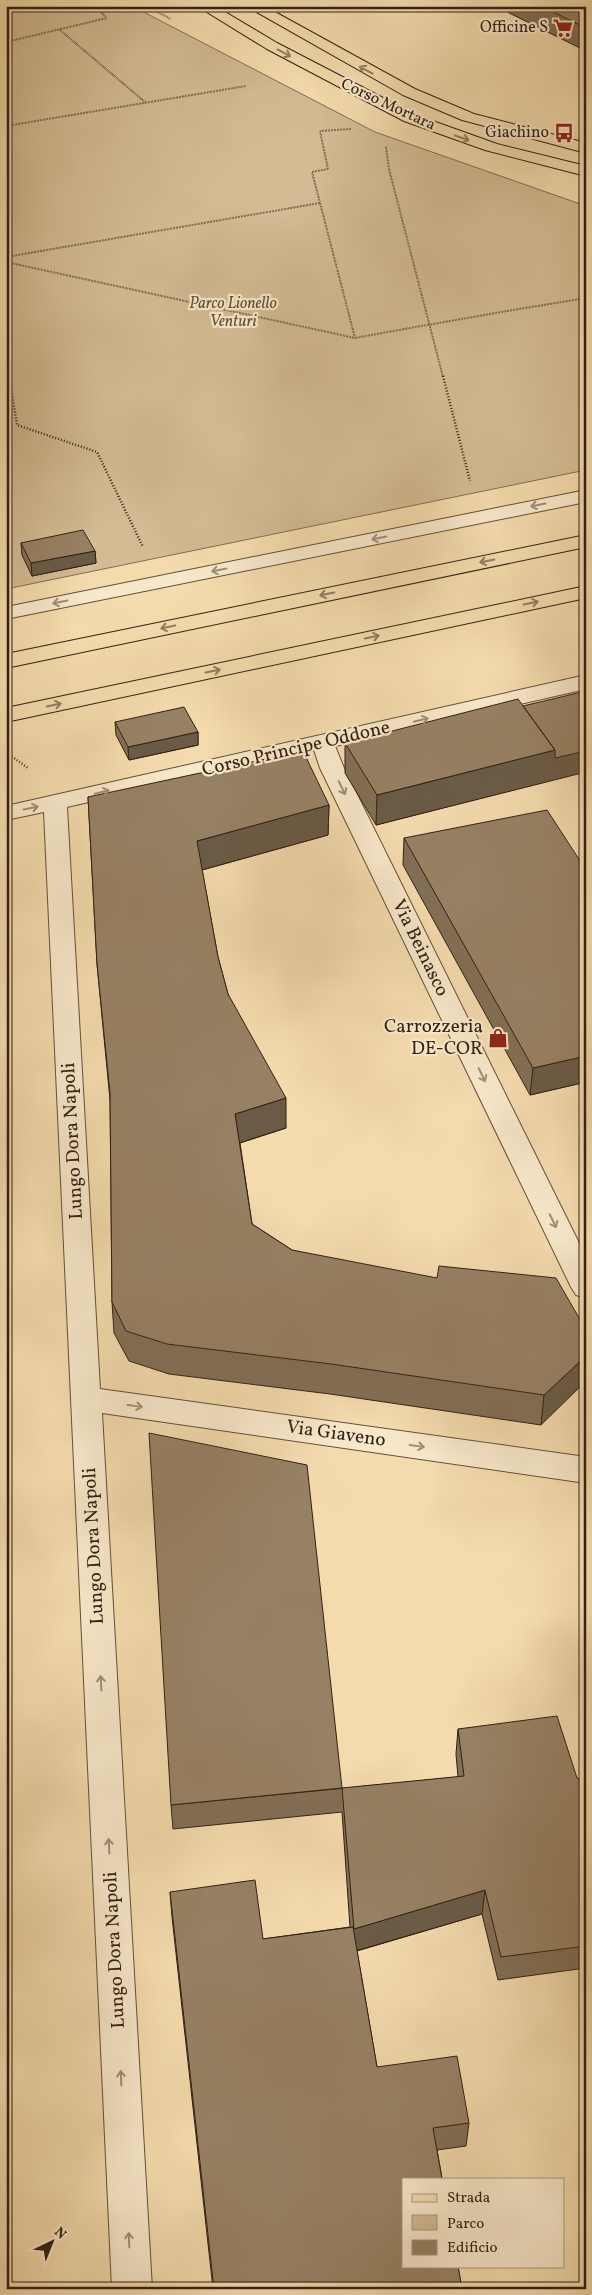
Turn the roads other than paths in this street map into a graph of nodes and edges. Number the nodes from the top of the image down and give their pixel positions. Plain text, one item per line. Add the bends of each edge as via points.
1 (204, 6) edge
2 (253, 6) edge
3 (586, 148) edge
4 (586, 171) edge
5 (586, 496) edge
6 (586, 541) edge
7 (586, 592) edge
8 (6, 613) edge
9 (6, 661) edge
10 (586, 682) edge
11 (6, 715) edge
12 (323, 743) junction
13 (55, 803) junction
14 (6, 814) edge
15 (586, 1287) edge
16 (86, 1399) junction
17 (586, 1470) edge
18 (132, 2289) edge

1 -> 4 main road, Corso Mortara via 272,46 410,118 491,147
3 -> 2 main road, Corso Mortara via 468,116 416,96
5 -> 8 street
6 -> 9 main road
11 -> 7 main road
12 -> 10 street, Corso Principe Oddone
13 -> 12 street, Corso Principe Oddone
12 -> 15 street, Via Beinasco via 332,768
14 -> 13 street, Corso Principe Oddone
13 - 16 street, Lungo Dora Napoli
16 -> 17 street, Via Giaveno
18 -> 16 street, Lungo Dora Napoli

